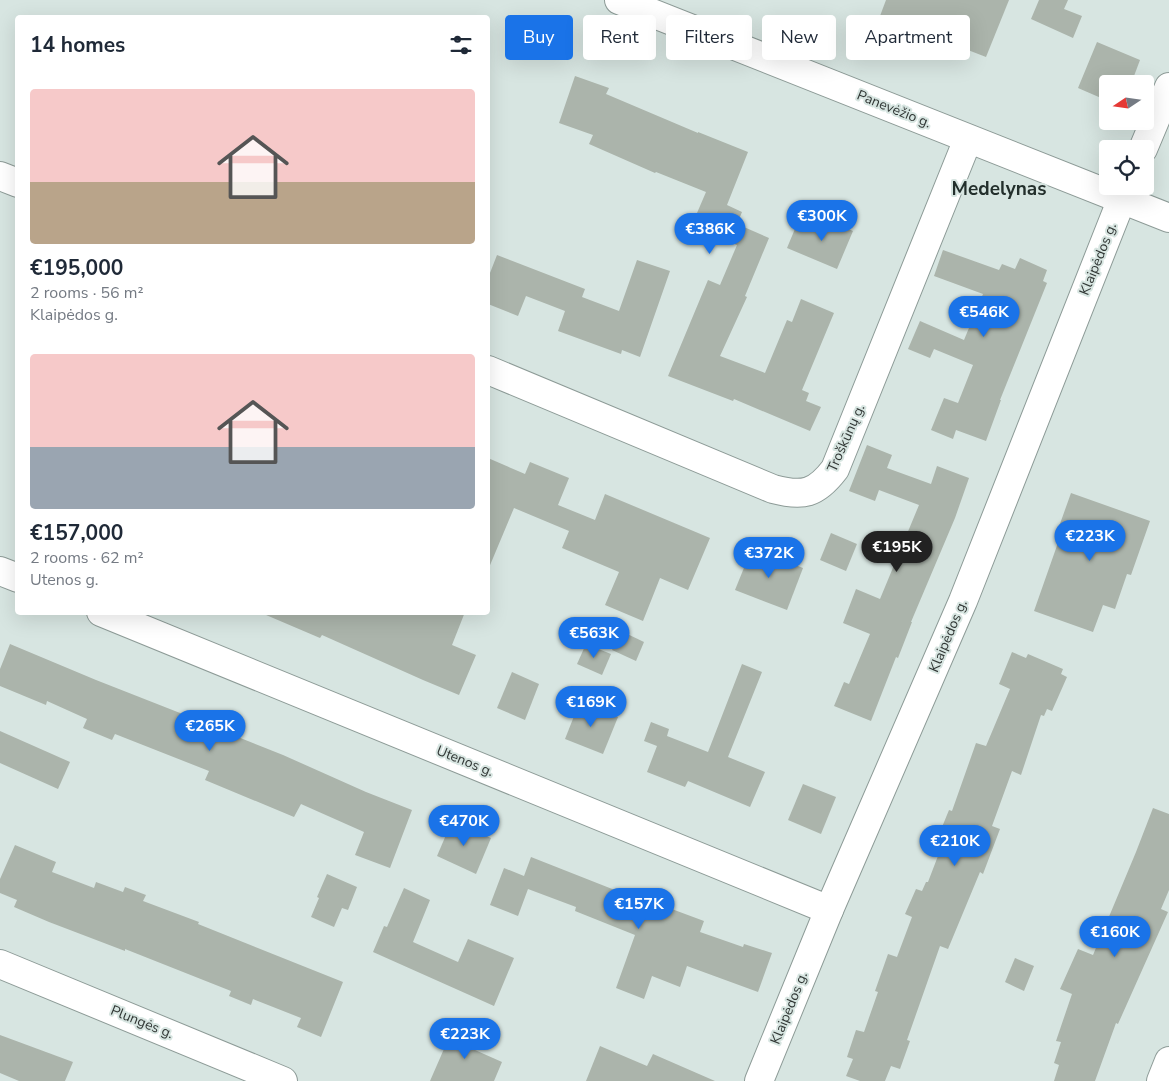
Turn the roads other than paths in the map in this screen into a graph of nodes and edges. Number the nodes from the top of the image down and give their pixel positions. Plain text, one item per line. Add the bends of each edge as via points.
1 (619, 0) edge
2 (1169, 87) edge
3 (968, 139) junction
4 (1147, 140) edge
5 (0, 176) edge
6 (15, 182) edge
7 (1099, 184) edge
8 (1123, 195) edge
9 (1128, 195) edge
10 (1169, 218) edge
11 (490, 371) edge
12 (0, 571) edge
13 (15, 577) edge
14 (108, 615) edge
15 (829, 910) junction
16 (0, 964) edge
17 (1169, 1061) edge
18 (284, 1081) edge
19 (759, 1081) edge
20 (1161, 1081) edge

1 - 3 street, Panevėžio g.
2 - 4 street
3 - 7 street, Panevėžio g.
3 - 11 street, Troškūnų g. via 835,469 818,487 791,494 773,489
5 - 6 street
8 - 15 street, Klaipėdos g. via 963,601
9 - 10 street, Panevėžio g.
12 - 13 street
14 - 15 street, Utenos g.
15 - 19 street, Klaipėdos g.
16 - 18 street, Plungės g.
17 - 20 street

